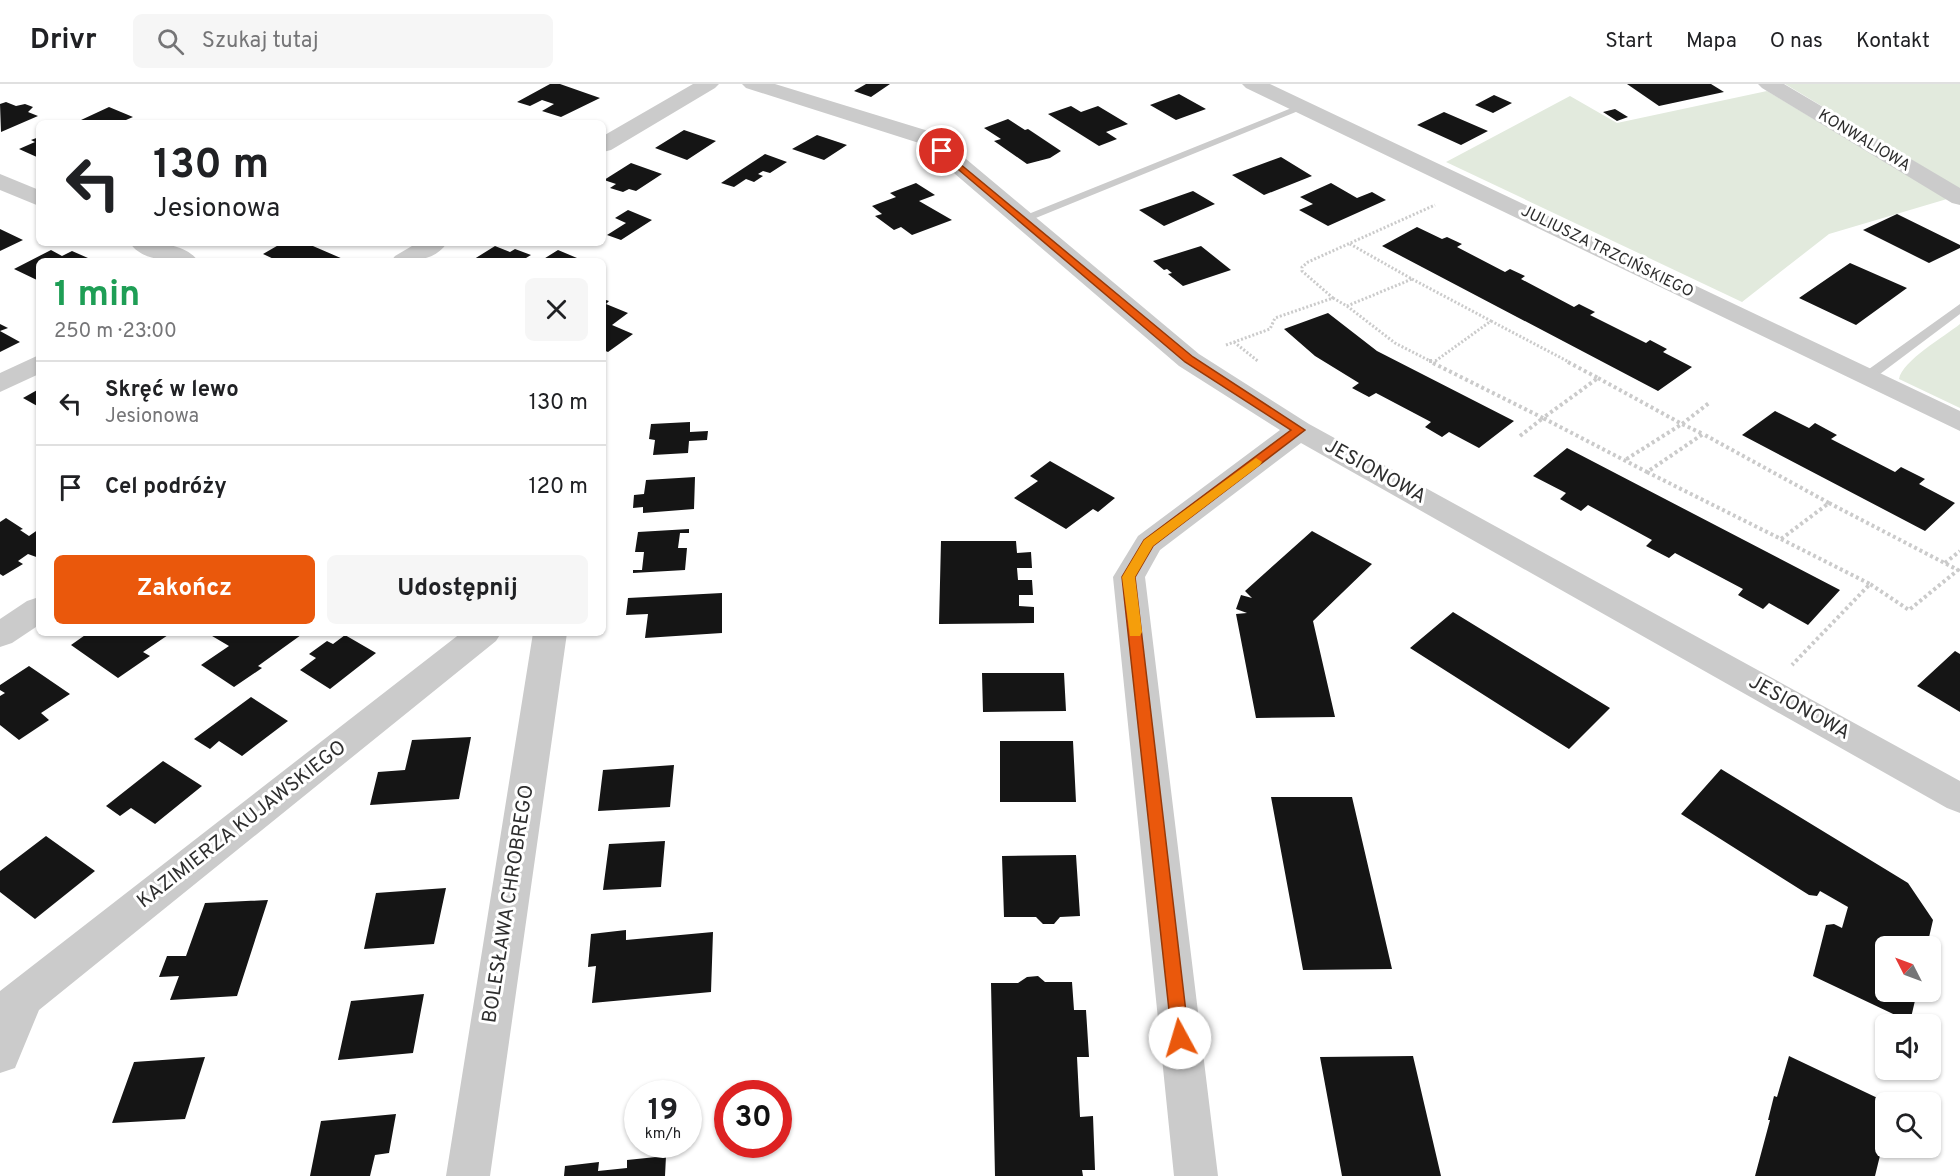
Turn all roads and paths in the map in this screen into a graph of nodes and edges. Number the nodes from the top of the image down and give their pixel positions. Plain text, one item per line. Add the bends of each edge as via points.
1 (708, 84) edge
2 (753, 84) edge
3 (1253, 84) edge
4 (1768, 84) edge
5 (1303, 108) junction
6 (606, 143) edge
7 (1960, 198) edge
8 (1443, 201) dead end
9 (1022, 219) junction
10 (1349, 243) junction
11 (149, 246) edge
12 (430, 246) edge
13 (178, 258) edge
14 (409, 258) edge
15 (1412, 279) junction
16 (1334, 298) junction
17 (1347, 306) junction
18 (1960, 308) edge
19 (1491, 321) junction
20 (1234, 342) junction
21 (1189, 360) junction
22 (1433, 363) junction
23 (36, 365) edge
24 (1867, 377) junction
25 (1598, 378) junction
26 (0, 384) edge
27 (1248, 397) junction
28 (1709, 403) dead end
29 (1543, 418) junction
30 (1960, 422) edge
31 (1682, 424) junction
32 (1299, 430) junction
33 (1702, 434) junction
34 (1520, 436) dead end
35 (1625, 460) junction
36 (1647, 472) junction
37 (1829, 502) junction
38 (1781, 539) junction
39 (1960, 551) edge
40 (1945, 563) junction
41 (1870, 585) junction
42 (36, 611) edge
43 (0, 635) edge
44 (480, 636) edge
45 (550, 636) edge
46 (1767, 690) junction
47 (1960, 798) edge
48 (12, 1007) edge
49 (0, 1054) edge
50 (468, 1176) edge
51 (1196, 1176) edge

1 - 6 street
2 - 9 street, JESIONOWA via 927,138
3 - 5 street, JULIUSZA TRZCIŃSKIEGO
4 - 7 street, KONWALIOWA
5 - 9 lane
5 - 24 street, JULIUSZA TRZCIŃSKIEGO
8 - 10 path
9 - 21 street, JESIONOWA
10 - 15 path
10 - 16 path via 1302,267
11 - 13 street
12 - 14 street
15 - 17 path
15 - 19 path
16 - 17 path
16 - 20 path via 1275,318 1270,329
17 - 22 path via 1395,343
18 - 24 lane
19 - 22 path
19 - 25 path
20 - 21 path
20 - 27 path via 1278,378
21 - 27 street, JESIONOWA
22 - 29 path
23 - 26 street
24 - 30 street, JULIUSZA TRZCIŃSKIEGO
25 - 29 path
25 - 31 path
27 - 32 street, JESIONOWA
28 - 31 path
29 - 34 path
29 - 35 path
31 - 33 path
31 - 35 path
32 - 46 street, JESIONOWA
32 - 51 street via 1149,543 1129,577
33 - 36 path
33 - 37 path
35 - 36 path
36 - 38 path
37 - 38 path
37 - 40 path
38 - 41 path
39 - 40 path
40 - 41 path via 1958,570 1909,610
41 - 46 path
42 - 43 street
44 - 48 street, KAZIMIERZA KUJAWSKIEGO
45 - 50 street, BOLESŁAWA CHROBREGO
46 - 47 street, JESIONOWA
48 - 49 street

